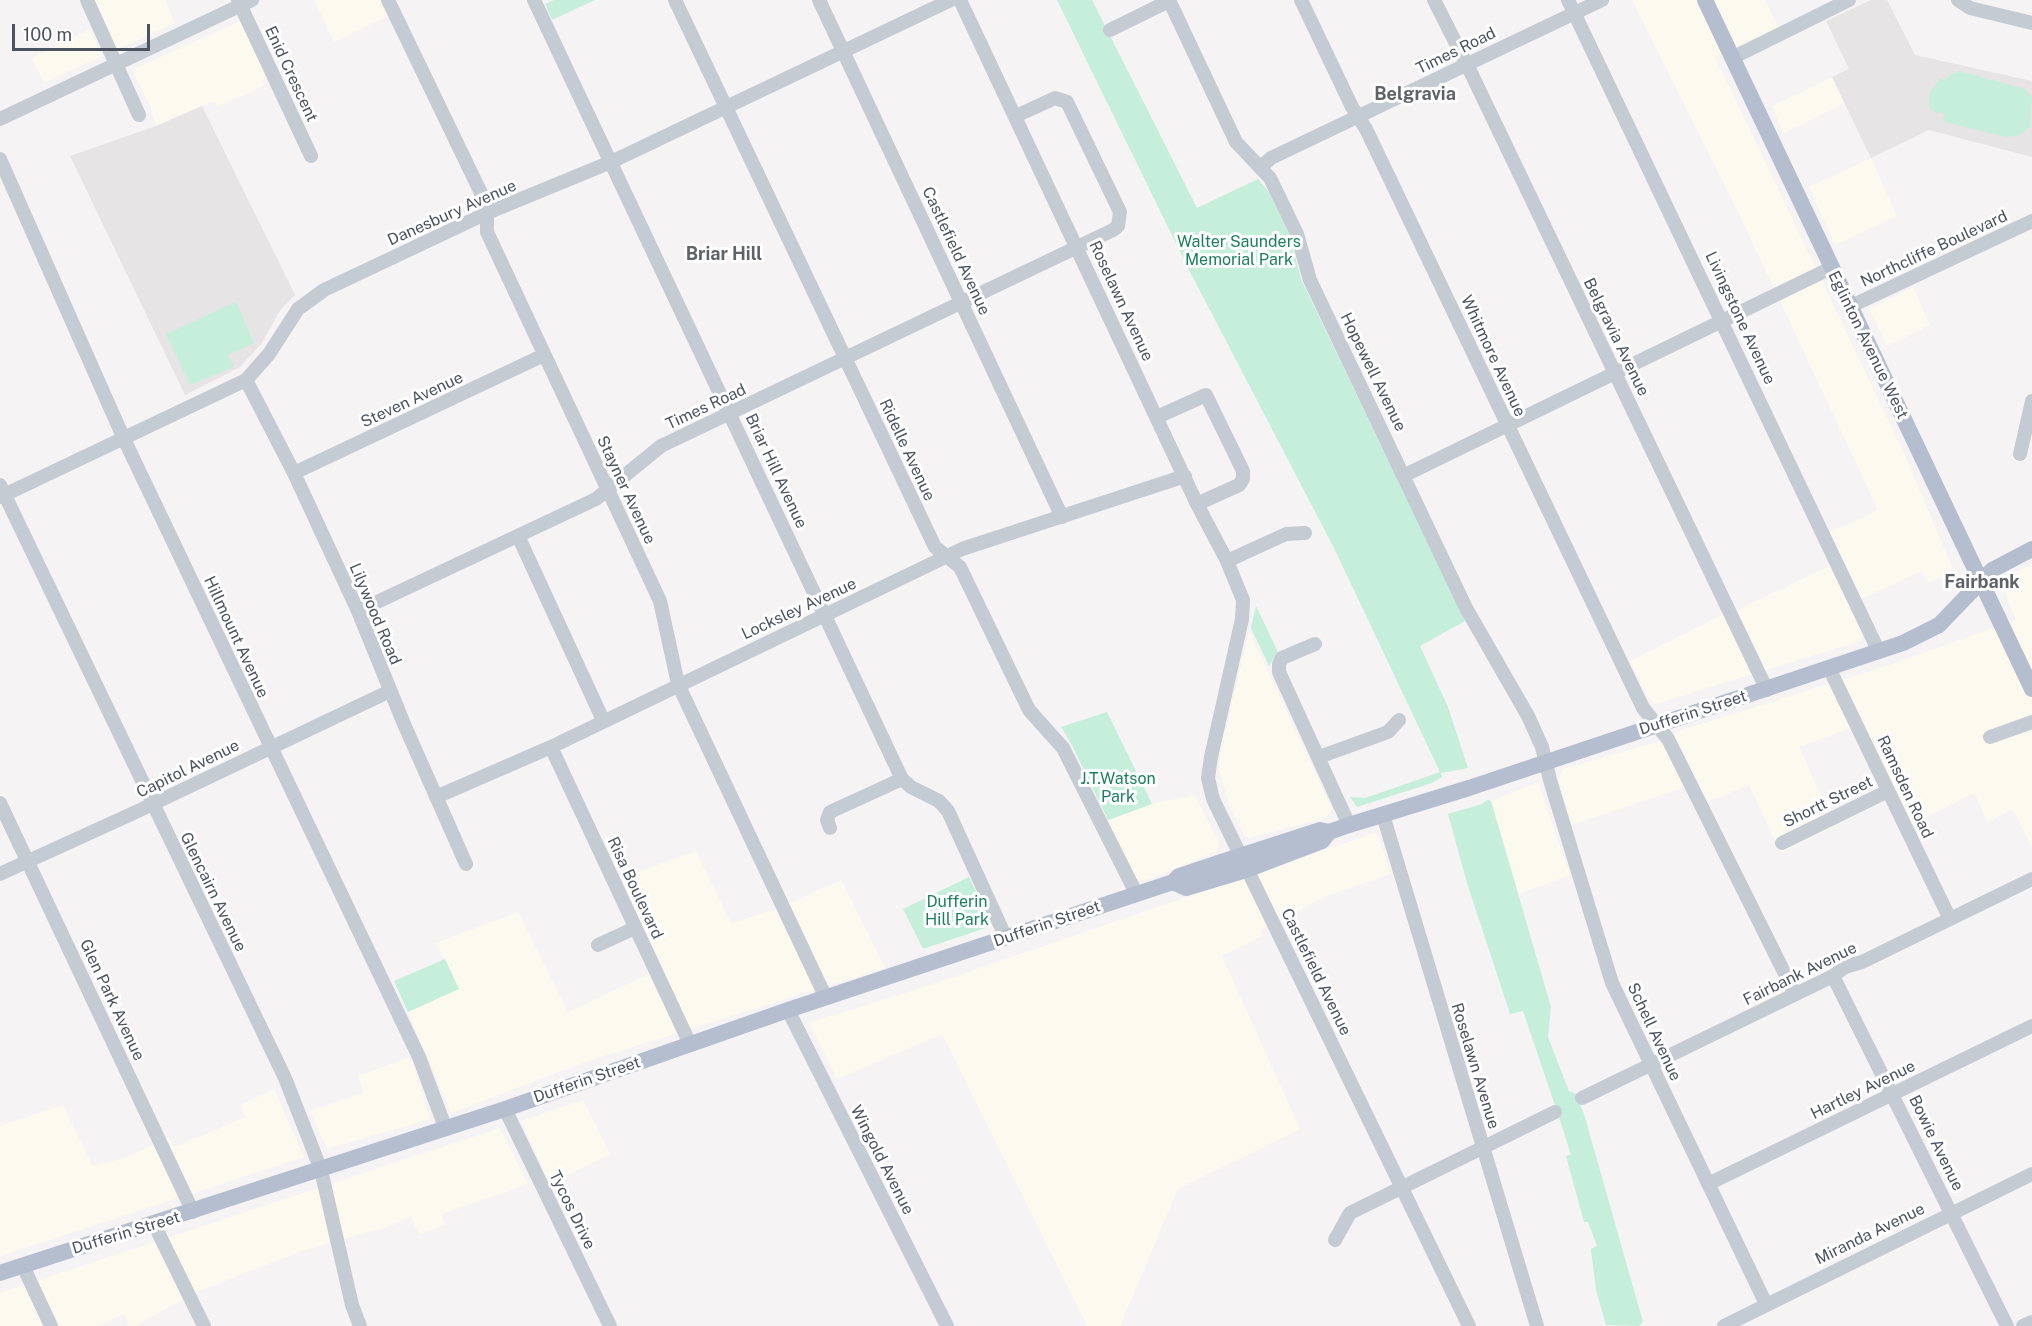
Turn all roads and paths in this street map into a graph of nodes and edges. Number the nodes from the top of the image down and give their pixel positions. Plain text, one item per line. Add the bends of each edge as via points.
1 (87, 0) edge
2 (388, 0) edge
3 (534, 0) edge
4 (675, 0) edge
5 (819, 0) edge
6 (951, 0) edge
7 (960, 0) edge
8 (1169, 0) edge
9 (1300, 0) edge
10 (1434, 0) edge
11 (1602, 0) edge
12 (1705, 0) edge
13 (1849, 0) edge
14 (1958, 0) edge
15 (244, 2) edge
16 (1829, 4) edge
17 (1572, 6) edge
18 (2032, 23) edge
19 (1110, 30) dead end
20 (844, 52) junction
21 (1732, 58) junction
22 (116, 63) junction
23 (1466, 65) junction
24 (728, 107) junction
25 (140, 115) dead end
26 (1016, 116) junction
27 (1358, 117) junction
28 (0, 118) edge
29 (311, 156) dead end
30 (0, 159) edge
31 (611, 162) junction
32 (1261, 166) junction
33 (486, 213) junction
34 (2032, 221) edge
35 (1078, 248) junction
36 (1831, 268) junction
37 (963, 304) junction
38 (1849, 307) junction
39 (1723, 321) junction
40 (544, 356) junction
41 (846, 360) junction
42 (1615, 373) junction
43 (246, 380) junction
44 (2032, 401) edge
45 (731, 414) junction
46 (1157, 417) junction
47 (1507, 424) junction
48 (124, 439) junction
49 (2020, 454) dead end
50 (294, 473) junction
51 (1405, 475) junction
52 (1185, 476) junction
53 (2, 492) edge
54 (608, 492) junction
55 (1197, 504) junction
56 (1062, 517) junction
57 (1305, 533) dead end
58 (519, 538) junction
59 (2032, 549) edge
60 (947, 557) junction
61 (1227, 561) junction
62 (1981, 582) junction
63 (358, 611) junction
64 (825, 615) junction
65 (1242, 619) joint
66 (1315, 644) dead end
67 (1879, 652) junction
68 (1829, 668) junction
69 (2030, 678) edge
70 (678, 684) junction
71 (1767, 690) junction
72 (390, 691) junction
73 (603, 720) junction
74 (1399, 720) dead end
75 (2032, 722) edge
76 (1658, 724) junction
77 (1990, 737) dead end
78 (551, 747) junction
79 (271, 748) junction
80 (1319, 757) junction
81 (1546, 761) junction
82 (902, 779) junction
83 (1888, 791) junction
84 (436, 796) junction
85 (0, 803) edge
86 (152, 805) junction
87 (1383, 815) junction
88 (1349, 825) junction
89 (830, 828) dead end
90 (1782, 843) dead end
91 (28, 861) junction
92 (1243, 863) junction
93 (466, 864) dead end
94 (0, 874) edge
95 (2032, 879) edge
96 (1136, 893) junction
97 (1950, 919) junction
98 (635, 928) junction
99 (1006, 938) junction
100 (598, 945) dead end
101 (1833, 976) junction
102 (1795, 994) junction
103 (826, 998) junction
104 (788, 1010) junction
105 (2032, 1026) edge
106 (690, 1044) junction
107 (1650, 1065) junction
108 (1893, 1095) junction
109 (1582, 1098) dead end
110 (505, 1109) junction
111 (1555, 1112) dead end
112 (445, 1127) junction
113 (1483, 1147) junction
114 (321, 1170) junction
115 (2032, 1174) edge
116 (1708, 1184) junction
117 (1401, 1188) junction
118 (193, 1212) junction
119 (1952, 1213) junction
120 (154, 1224) junction
121 (1335, 1240) dead end
122 (23, 1266) junction
123 (0, 1273) edge
124 (1766, 1304) junction
125 (2032, 1322) edge
126 (51, 1326) edge
127 (204, 1326) edge
128 (360, 1326) edge
129 (610, 1326) edge
130 (947, 1326) edge
131 (1469, 1326) edge
132 (1537, 1326) edge
133 (1724, 1326) edge
134 (2007, 1326) edge
135 (2023, 1326) edge

1 - 22 street
2 - 33 street, Stayner Avenue via 481,193
3 - 31 street, Briar Hill Avenue
4 - 24 street, Ridelle Avenue
5 - 20 street, Castlefield Avenue
6 - 20 street, Danesbury Avenue
7 - 26 street, Roselawn Avenue
8 - 19 street
8 - 32 street, Hopewell Avenue via 1236,142
9 - 27 street, Whitmore Avenue
10 - 23 street, Belgravia Avenue
11 - 17 street, Times Road
12 - 21 main road, Eglinton Avenue West
13 - 16 street
14 - 18 street via 1970,8
15 - 22 street
15 - 29 street, Enid Crescent
16 - 21 street
17 - 23 street, Times Road
17 - 39 street, Livingstone Avenue
20 - 24 street, Danesbury Avenue
20 - 37 street, Castlefield Avenue
21 - 36 main road, Eglinton Avenue West
22 - 25 street
22 - 28 street
23 - 27 street, Times Road
23 - 42 street, Belgravia Avenue
24 - 31 street, Danesbury Avenue
24 - 41 street, Ridelle Avenue
26 - 35 street, Roselawn Avenue
26 - 35 street, Times Road via 1055,98 1067,102 1120,213 1118,226
27 - 32 street, Times Road
27 - 47 street, Whitmore Avenue
30 - 48 street, Hillmount Avenue
31 - 33 street, Danesbury Avenue
31 - 45 street, Briar Hill Avenue
32 - 51 street, Hopewell Avenue via 1288,213 1310,280
33 - 40 street, Stayner Avenue via 487,232
33 - 43 street, Danesbury Avenue via 316,295 298,309 269,354
34 - 38 street, Northcliffe Boulevard
35 - 37 street, Times Road
35 - 46 street, Roselawn Avenue
36 - 38 main road, Eglinton Avenue West
36 - 39 street
37 - 41 street, Times Road
37 - 56 street, Castlefield Avenue
38 - 62 main road, Eglinton Avenue West
39 - 42 street
39 - 67 street, Livingstone Avenue
40 - 50 street, Steven Avenue
40 - 54 street, Stayner Avenue
41 - 45 street, Times Road
41 - 60 street, Ridelle Avenue via 935,547
42 - 47 street
42 - 71 street, Belgravia Avenue
43 - 48 street, Danesbury Avenue
43 - 50 street, Lilywood Road
44 - 49 street
45 - 54 street, Times Road via 661,446
45 - 64 street, Briar Hill Avenue
46 - 52 street, Roselawn Avenue
46 - 55 street via 1206,394 1244,475 1239,485
47 - 51 street
47 - 76 street, Whitmore Avenue via 1643,708
48 - 53 street, Danesbury Avenue
48 - 79 street, Hillmount Avenue
50 - 63 street, Lilywood Road
51 - 81 street, Hopewell Avenue via 1471,618 1520,699
52 - 55 street, Roselawn Avenue
52 - 56 street, Locksley Avenue
53 - 86 street, Glencairn Avenue
54 - 58 street, Times Road
54 - 70 street, Stayner Avenue via 660,601
55 - 61 street, Roselawn Avenue
56 - 60 street, Locksley Avenue
57 - 61 street via 1286,534
58 - 63 street, Times Road
58 - 73 street
59 - 62 main road, Dufferin Street via 2001,564
60 - 64 street, Locksley Avenue
60 - 96 street, Ridelle Avenue via 960,567 1029,710 1063,748
61 - 65 street, Roselawn Avenue via 1243,600
62 - 67 main road, Dufferin Street via 1939,625
62 - 69 main road, Eglinton Avenue West
63 - 72 street, Lilywood Road
64 - 70 street, Locksley Avenue
64 - 82 street, Briar Hill Avenue
65 - 92 street, Castlefield Avenue via 1208,778 1213,799
66 - 80 street via 1282,658 1278,664
67 - 68 main road, Dufferin Street
68 - 71 main road, Dufferin Street
68 - 83 street, Ramsden Road
70 - 73 street, Locksley Avenue
70 - 103 street, Stayner Avenue
71 - 76 main road, Dufferin Street
72 - 79 street, Capitol Avenue
72 - 84 street, Lilywood Road
73 - 78 street, Locksley Avenue
74 - 80 street via 1388,732
75 - 77 street
76 - 81 main road, Dufferin Street
76 - 102 street
78 - 84 street, Locksley Avenue
78 - 98 street, Risa Boulevard
79 - 86 street, Capitol Avenue
79 - 112 street, Hillmount Avenue via 419,1057
80 - 88 street
81 - 87 main road, Dufferin Street
81 - 107 street, Schell Avenue via 1612,983
82 - 89 street via 831,812 827,820
82 - 99 street via 948,811
83 - 90 street, Shortt Street
83 - 97 street, Ramsden Road
84 - 93 street, Lilywood Road
85 - 91 street, Glen Park Avenue
86 - 91 street, Capitol Avenue
86 - 114 street, Glencairn Avenue via 285,1078
87 - 88 main road, Dufferin Street
87 - 113 street, Roselawn Avenue
88 - 92 main road, Dufferin Street via 1329,832 1320,830
91 - 94 street, Capitol Avenue
91 - 118 street, Glen Park Avenue
92 - 96 main road, Dufferin Street via 1179,876 1173,882
92 - 117 street, Castlefield Avenue
95 - 97 street, Fairbank Avenue
96 - 99 main road, Dufferin Street
97 - 101 street, Fairbank Avenue
98 - 100 street
98 - 106 street, Risa Boulevard
99 - 103 main road, Dufferin Street
101 - 102 street, Fairbank Avenue
101 - 108 street, Bowie Avenue
102 - 107 street, Fairbank Avenue
103 - 104 main road, Dufferin Street
104 - 106 main road, Dufferin Street
104 - 130 street, Wingold Avenue
105 - 108 street, Hartley Avenue
106 - 110 main road, Dufferin Street
107 - 109 street, Fairbank Avenue
107 - 116 street, Schell Avenue
108 - 116 street, Hartley Avenue
108 - 119 street, Bowie Avenue
110 - 112 main road, Dufferin Street
110 - 129 street, Tycos Drive
111 - 113 street
112 - 114 main road, Dufferin Street
113 - 117 street
113 - 132 street, Roselawn Avenue
114 - 118 main road, Dufferin Street
114 - 128 street, Glencairn Avenue
115 - 119 street, Miranda Avenue
116 - 124 street, Schell Avenue
117 - 121 street via 1350,1213
117 - 131 street, Castlefield Avenue
118 - 120 main road, Dufferin Street
119 - 124 street, Miranda Avenue
119 - 134 street, Bowie Avenue
120 - 122 main road, Dufferin Street
120 - 127 street
122 - 123 main road, Dufferin Street
122 - 126 street
124 - 133 street, Miranda Avenue
125 - 135 street

